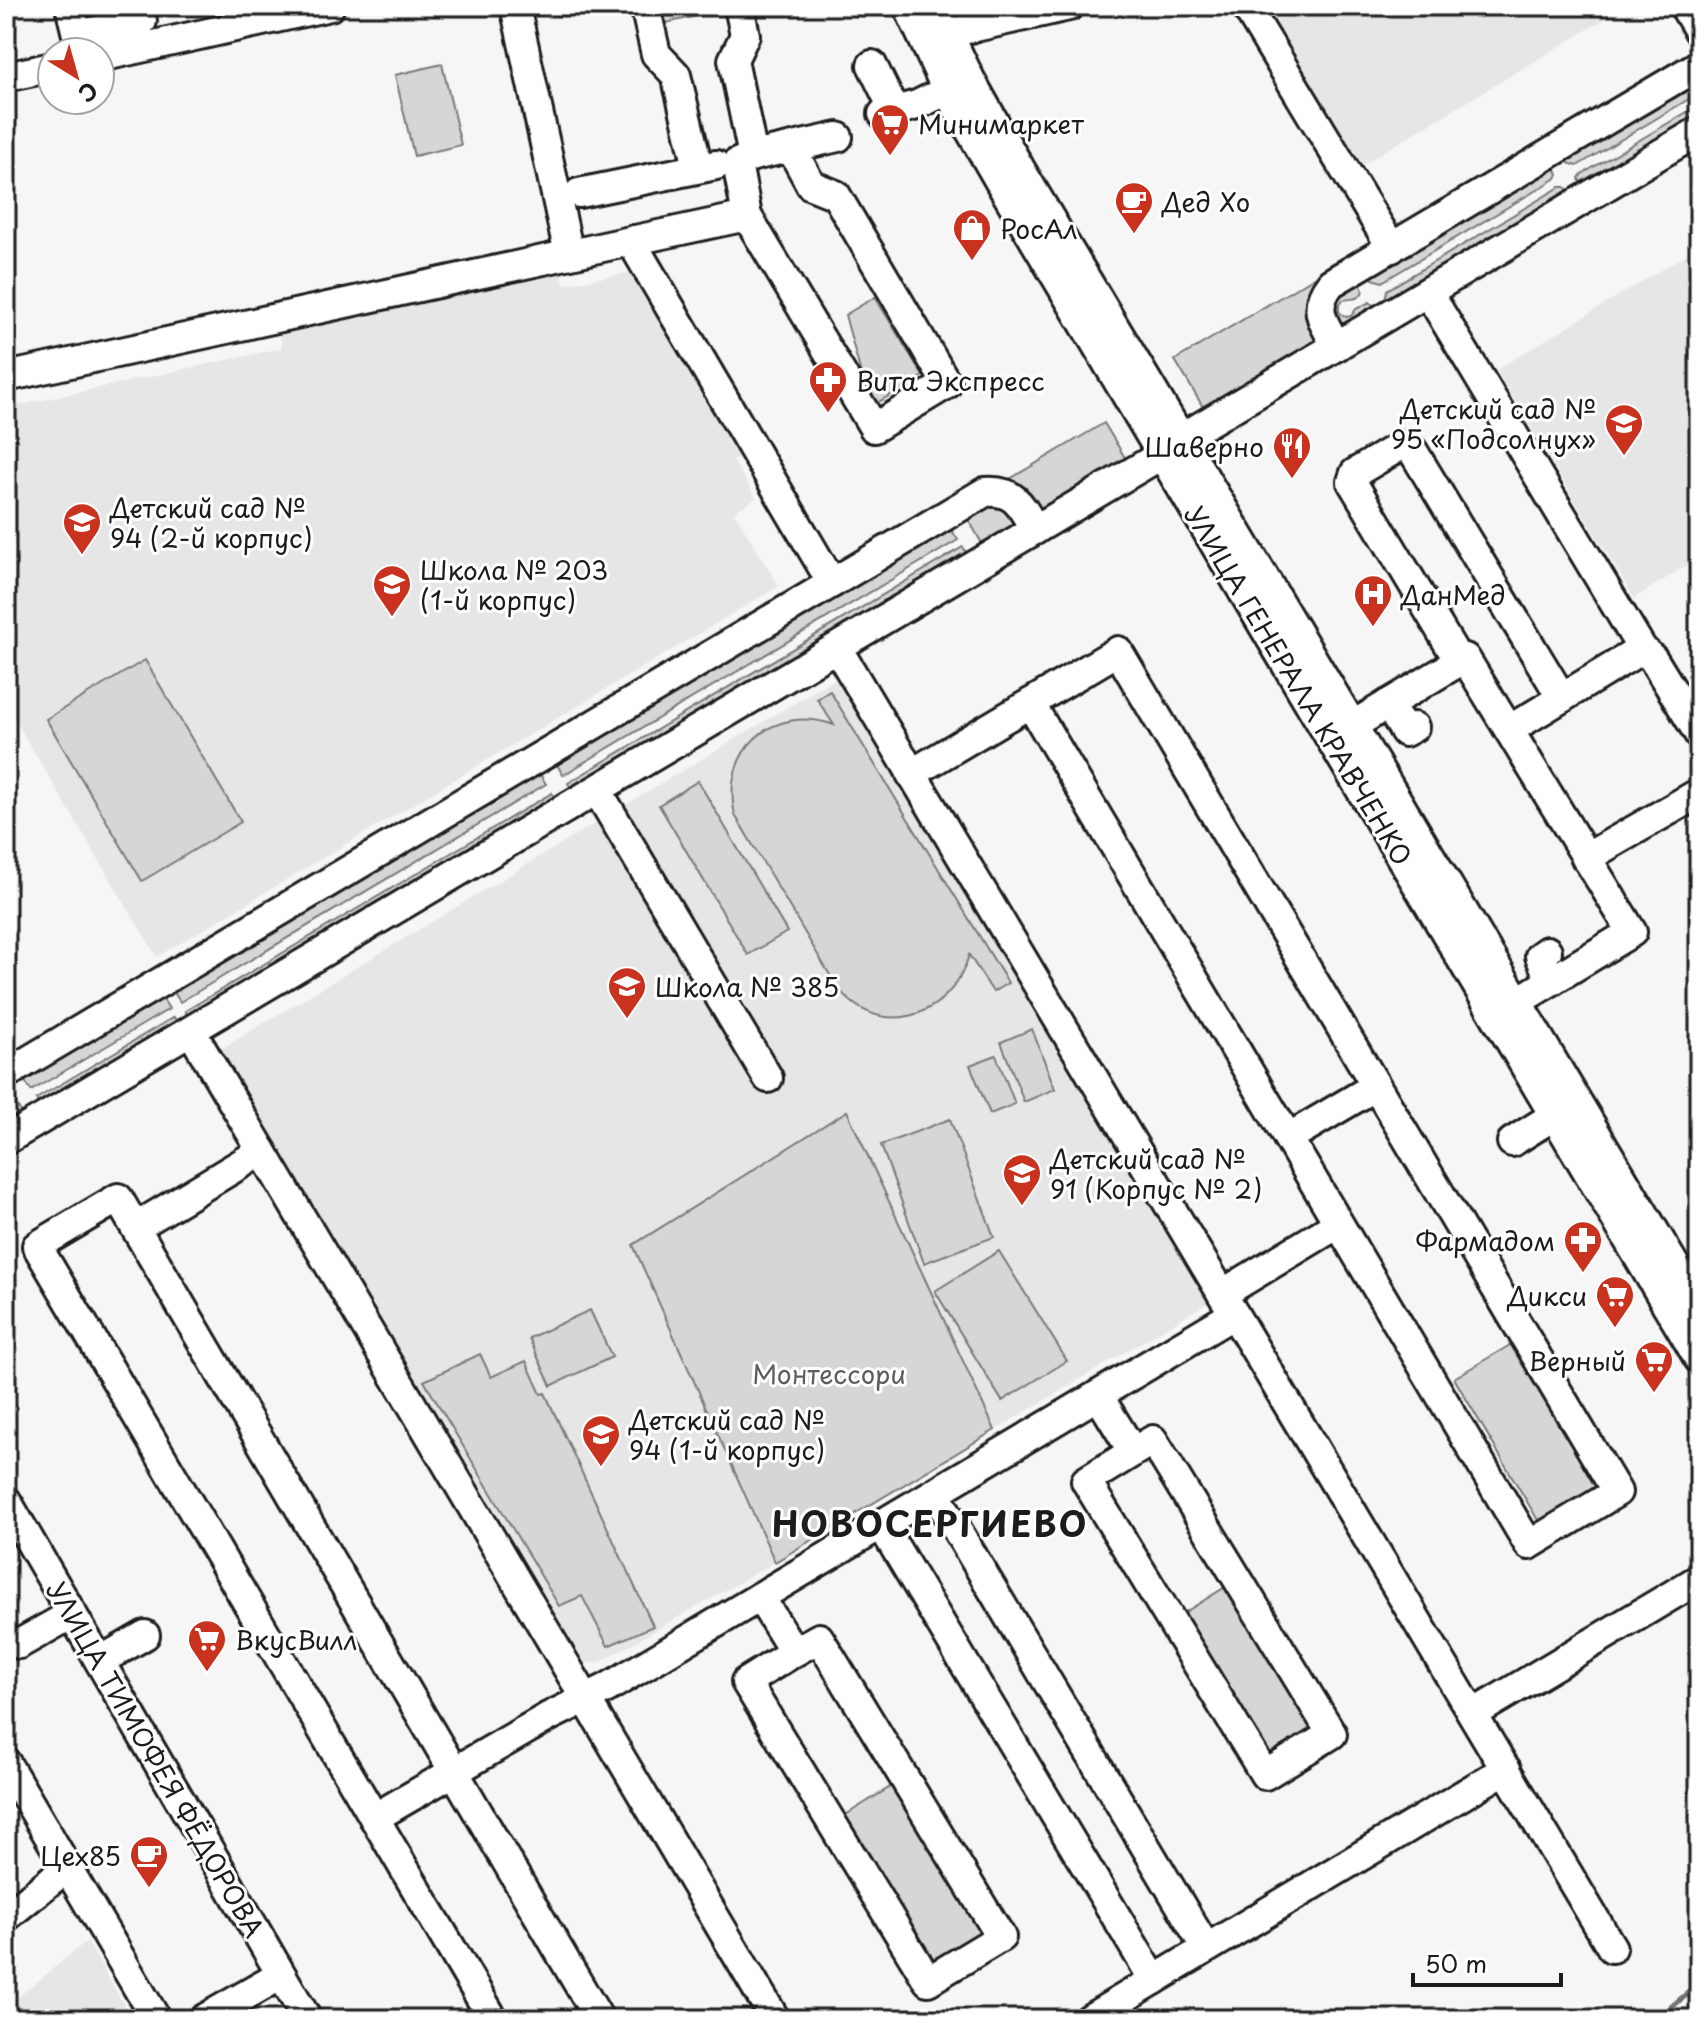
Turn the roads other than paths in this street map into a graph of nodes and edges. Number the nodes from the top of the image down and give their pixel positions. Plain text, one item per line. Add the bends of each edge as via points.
1 (70, 6) edge
2 (330, 6) edge
3 (515, 6) edge
4 (645, 6) edge
5 (739, 6) edge
6 (908, 6) edge
7 (935, 6) edge
8 (1069, 6) edge
9 (1246, 6) edge
10 (1684, 6) edge
11 (143, 25) edge
12 (1699, 31) edge
13 (77, 36) edge
14 (106, 36) edge
15 (936, 40) junction
16 (116, 45) edge
17 (872, 65) dead end
18 (1699, 65) edge
19 (36, 70) edge
20 (6, 77) edge
21 (959, 85) junction
22 (1699, 131) edge
23 (838, 137) dead end
24 (791, 148) junction
25 (745, 159) junction
26 (698, 167) junction
27 (579, 193) dead end
28 (747, 216) junction
29 (635, 240) junction
30 (1392, 248) junction
31 (569, 254) junction
32 (1428, 292) junction
33 (1337, 346) junction
34 (6, 377) edge
35 (1172, 446) junction
36 (1035, 530) junction
37 (832, 583) junction
38 (837, 648) junction
39 (1642, 649) junction
40 (1459, 661) junction
41 (1562, 698) junction
42 (1030, 703) junction
43 (1388, 704) junction
44 (1414, 727) dead end
45 (1697, 727) edge
46 (1509, 730) junction
47 (1342, 732) junction
48 (911, 774) junction
49 (597, 790) junction
50 (1699, 793) edge
51 (1586, 858) junction
52 (1547, 951) dead end
53 (1551, 981) junction
54 (1506, 1008) junction
55 (191, 1031) junction
56 (6, 1074) edge
57 (768, 1078) dead end
58 (1376, 1086) junction
59 (1555, 1115) junction
60 (1288, 1138) junction
61 (6, 1140) edge
62 (1512, 1142) dead end
63 (262, 1151) junction
64 (1338, 1224) junction
65 (136, 1227) junction
66 (1691, 1303) edge
67 (1228, 1304) junction
68 (1699, 1359) edge
69 (1098, 1395) junction
70 (1133, 1452) junction
71 (935, 1493) junction
72 (6, 1500) edge
73 (881, 1524) junction
74 (1699, 1579) edge
75 (760, 1597) junction
76 (72, 1614) junction
77 (145, 1635) dead end
78 (19, 1644) dead end
79 (794, 1652) junction
80 (100, 1661) junction
81 (585, 1699) junction
82 (1473, 1714) junction
83 (6, 1763) edge
84 (1506, 1769) junction
85 (453, 1772) junction
86 (374, 1818) junction
87 (66, 1868) junction
88 (6, 1917) edge
89 (1206, 1948) junction
90 (1612, 1948) dead end
91 (281, 1975) junction
92 (1154, 1980) junction
93 (156, 2019) edge
94 (204, 2019) edge
95 (307, 2019) edge
96 (493, 2019) edge
97 (599, 2019) edge
98 (775, 2019) edge
99 (1089, 2019) edge

1 - 13 street
2 - 11 street
3 - 31 street
4 - 26 street via 656,54 676,75
5 - 25 street via 745,35 733,60
6 - 15 street, УЛИЦА ГЕНЕРАЛА КРАВЧЕНКО
7 - 15 street, УЛИЦА ГЕНЕРАЛА КРАВЧЕНКО
8 - 15 street
9 - 30 street
10 - 12 street
11 - 14 street
11 - 16 street
15 - 21 street, УЛИЦА ГЕНЕРАЛА КРАВЧЕНКО
17 - 21 street via 889,113
18 - 30 street
19 - 20 street
21 - 35 street, УЛИЦА ГЕНЕРАЛА КРАВЧЕНКО via 1022,172
22 - 32 street
23 - 24 street
24 - 25 street
24 - 28 street via 811,185 836,195 947,384 874,428
25 - 26 street
25 - 28 street
26 - 27 street
28 - 29 street
29 - 31 street
29 - 37 street via 644,266
30 - 33 street via 1331,283 1322,294 1322,320
31 - 34 street
32 - 33 street
32 - 39 street
33 - 35 street
35 - 36 street
35 - 47 street, УЛИЦА ГЕНЕРАЛА КРАВЧЕНКО
36 - 37 street via 1014,498 1000,491 985,492
36 - 38 street
37 - 56 street
38 - 48 street
38 - 49 street
39 - 41 street
39 - 45 street
40 - 41 street via 1352,482 1355,473 1400,446 1413,451
40 - 43 street
40 - 46 street via 1465,658
41 - 46 street
42 - 48 street
42 - 58 street via 1118,651
42 - 60 street
43 - 44 street via 1405,732
43 - 47 street
46 - 51 street
47 - 54 street, УЛИЦА ГЕНЕРАЛА КРАВЧЕНКО
48 - 67 street
49 - 55 street
49 - 57 street
50 - 51 street
51 - 53 street via 1632,932
52 - 53 street via 1540,956
53 - 54 street
54 - 59 street, УЛИЦА ГЕНЕРАЛА КРАВЧЕНКО
54 - 66 street, УЛИЦА ГЕНЕРАЛА КРАВЧЕНКО
55 - 61 street
55 - 63 street
58 - 60 street
58 - 64 street via 1617,1492 1529,1545
59 - 62 street
59 - 66 street, УЛИЦА ГЕНЕРАЛА КРАВЧЕНКО
60 - 64 street
63 - 65 street
63 - 81 street
64 - 67 street
65 - 85 street
65 - 86 street via 118,1198 37,1246
66 - 68 street, УЛИЦА ГЕНЕРАЛА КРАВЧЕНКО
67 - 69 street
67 - 82 street
69 - 70 street
69 - 71 street
70 - 70 street via 1153,1440 1332,1734 1265,1775 1086,1481
71 - 73 street
71 - 89 street
72 - 76 street, УЛИЦА ТИМОФЕЯ ФЁДОРОВА
73 - 75 street
73 - 92 street
74 - 82 street
75 - 79 street
75 - 81 street
76 - 78 street
76 - 80 street, УЛИЦА ТИМОФЕЯ ФЁДОРОВА
77 - 80 street
79 - 79 street via 819,1638 1001,1937 928,1981 746,1682
80 - 91 street, УЛИЦА ТИМОФЕЯ ФЁДОРОВА
81 - 85 street
81 - 98 street
82 - 84 street
83 - 87 street
84 - 89 street
84 - 90 street
85 - 86 street
85 - 97 street
86 - 96 street
87 - 88 street
87 - 93 street
89 - 92 street
91 - 94 street
91 - 95 street, УЛИЦА ТИМОФЕЯ ФЁДОРОВА
92 - 99 street

